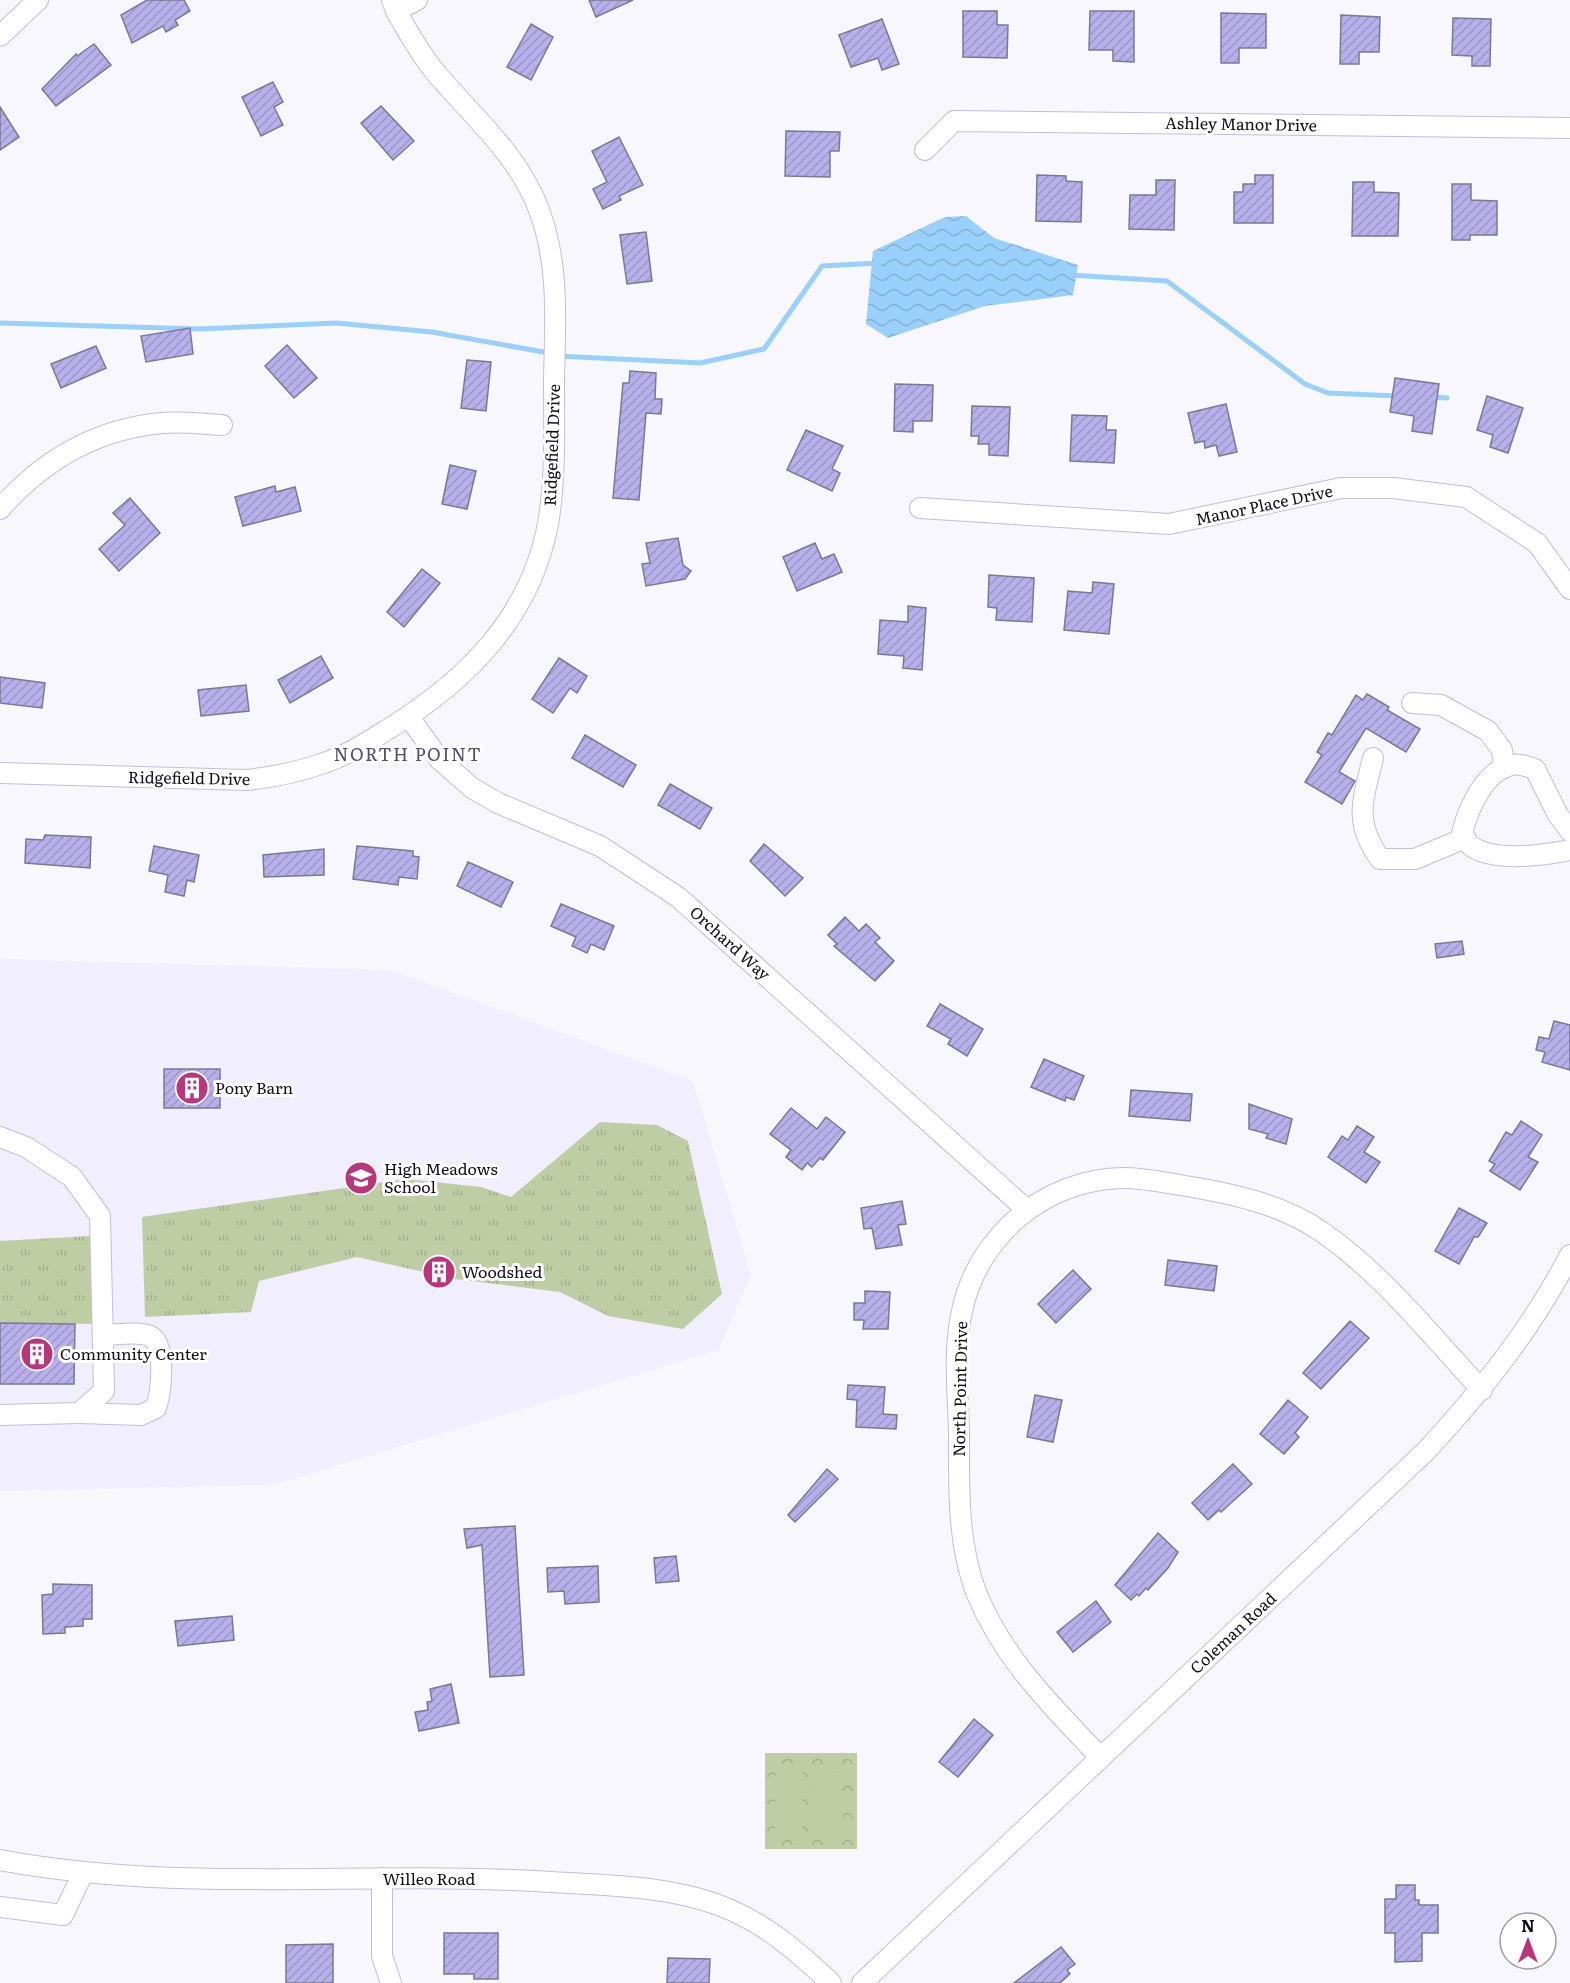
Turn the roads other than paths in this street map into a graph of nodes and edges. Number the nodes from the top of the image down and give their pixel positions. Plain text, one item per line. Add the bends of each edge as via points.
1 (38, 0) edge
2 (417, 0) edge
3 (394, 5) edge
4 (0, 36) edge
5 (1570, 128) edge
6 (925, 150) dead end
7 (222, 424) dead end
8 (920, 508) dead end
9 (0, 509) edge
10 (1569, 586) edge
11 (1412, 703) dead end
12 (408, 717) junction
13 (1373, 758) dead end
14 (1504, 768) junction
15 (0, 773) edge
16 (1570, 831) edge
17 (1465, 838) junction
18 (1570, 850) edge
19 (0, 1137) edge
20 (1027, 1210) junction
21 (1570, 1255) edge
22 (1563, 1285) edge
23 (103, 1335) junction
24 (1482, 1390) junction
25 (79, 1413) junction
26 (0, 1415) edge
27 (1100, 1757) junction
28 (0, 1860) edge
29 (83, 1873) junction
30 (382, 1878) junction
31 (0, 1907) edge
32 (391, 1983) edge
33 (831, 1983) edge
34 (862, 1983) edge

1 - 4 street
2 - 3 street
3 - 12 street, Ridgefield Drive via 434,71 501,145 526,182 548,235 556,291 553,486 538,559 518,605 487,650 452,686
5 - 6 street, Ashley Manor Drive via 954,121
7 - 9 street via 162,423 87,441 40,469
8 - 10 street, Manor Place Drive via 1169,525 1341,488 1393,488 1466,497 1537,543
11 - 14 street via 1441,705 1488,731 1502,750
12 - 15 street, Ridgefield Drive via 327,763 288,775 247,780
12 - 20 street, Orchard Way via 439,759 472,788 600,846 678,897
13 - 17 street via 1363,800 1363,824 1367,840 1380,859 1414,859
14 - 16 street via 1514,764 1535,769
14 - 17 street via 1492,773 1469,812 1462,833
17 - 18 street via 1470,845 1506,855
19 - 23 street via 26,1147 72,1177 100,1216
20 - 24 street, North Point Drive via 1072,1186 1124,1178 1225,1192 1276,1208 1320,1230 1359,1259
20 - 27 street, North Point Drive via 985,1254 970,1282 961,1312 961,1530 975,1589 1002,1645 1029,1682
21 - 22 street, Coleman Road
22 - 24 street, Coleman Road
23 - 25 street via 104,1391
23 - 25 street via 148,1335 155,1339 161,1355 160,1397 156,1408 141,1415
24 - 27 street, Coleman Road via 1426,1451
25 - 26 street
27 - 34 street, Coleman Road
28 - 29 street, Willeo Road
29 - 30 street, Willeo Road via 149,1878
29 - 31 street via 63,1915
30 - 32 street via 382,1956
30 - 33 street, Willeo Road via 571,1883 702,1899 773,1932

